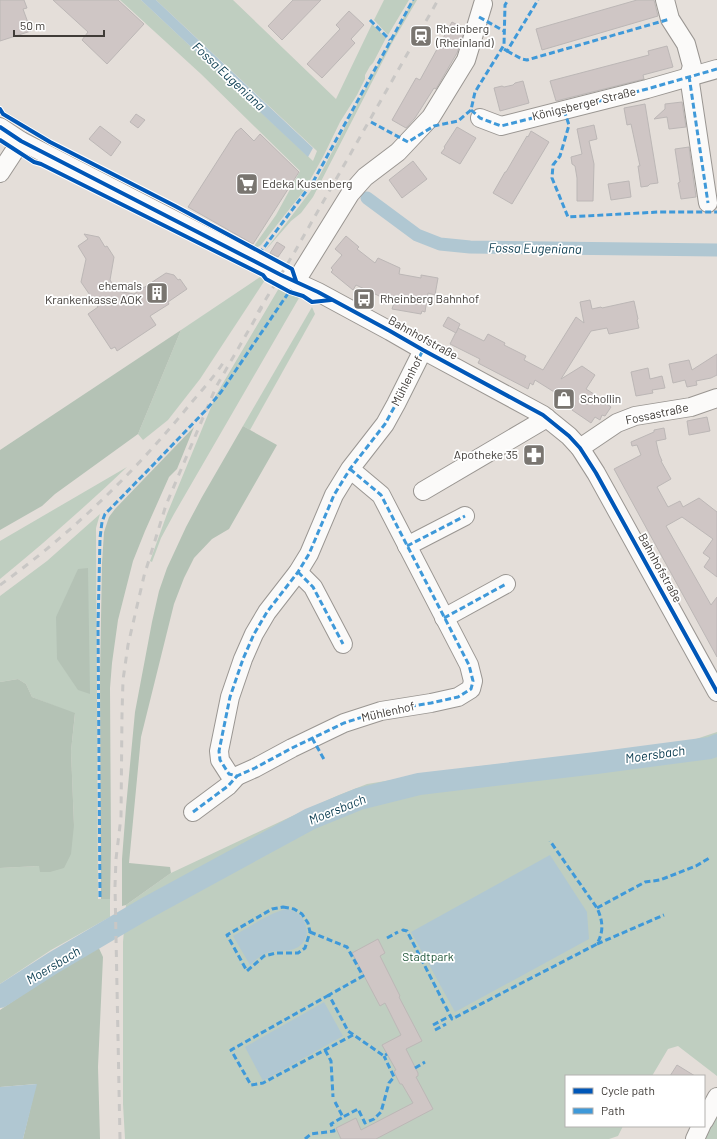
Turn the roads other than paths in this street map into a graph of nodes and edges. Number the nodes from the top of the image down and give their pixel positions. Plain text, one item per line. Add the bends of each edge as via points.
1 (665, 0) edge
2 (483, 4) dead end
3 (717, 70) edge
4 (689, 76) junction
5 (480, 118) dead end
6 (0, 127) edge
7 (21, 142) junction
8 (0, 173) edge
9 (708, 203) dead end
10 (296, 281) junction
11 (423, 350) junction
12 (717, 398) edge
13 (547, 418) junction
14 (580, 448) junction
15 (350, 469) junction
16 (423, 491) dead end
17 (465, 516) dead end
18 (407, 546) junction
19 (298, 572) junction
20 (506, 584) dead end
21 (444, 618) junction
22 (343, 644) dead end
23 (717, 692) edge
24 (237, 776) junction
25 (193, 812) dead end
26 (717, 1097) edge
27 (705, 1119) edge
28 (701, 1127) edge
29 (695, 1139) edge

1 - 4 street via 670,19 686,44 692,66
2 - 10 street via 466,60 431,117 398,152 357,185
3 - 4 street, Königsberger Straße
4 - 5 street, Königsberger Straße via 501,126
4 - 9 street
6 - 7 street, Bahnhofstraße
7 - 8 street
7 - 10 street, Bahnhofstraße
10 - 11 street, Bahnhofstraße
11 - 13 street, Bahnhofstraße
11 - 15 street, Mühlenhof via 385,424
12 - 14 street, Fossastraße via 691,407 635,416 617,423
13 - 14 street, Bahnhofstraße
13 - 16 street
14 - 23 street, Bahnhofstraße
15 - 18 street, Mühlenhof via 381,495
15 - 19 street, Mühlenhof via 334,495
17 - 18 street
18 - 21 street, Mühlenhof
19 - 22 street via 313,587
19 - 24 street, Mühlenhof via 267,612 254,634 230,697 219,751 224,768 229,774
20 - 21 street
21 - 24 street, Mühlenhof via 469,665 472,689 458,697 381,711 344,724
24 - 25 street, Mühlenhof via 228,786
26 - 27 street
28 - 29 street

